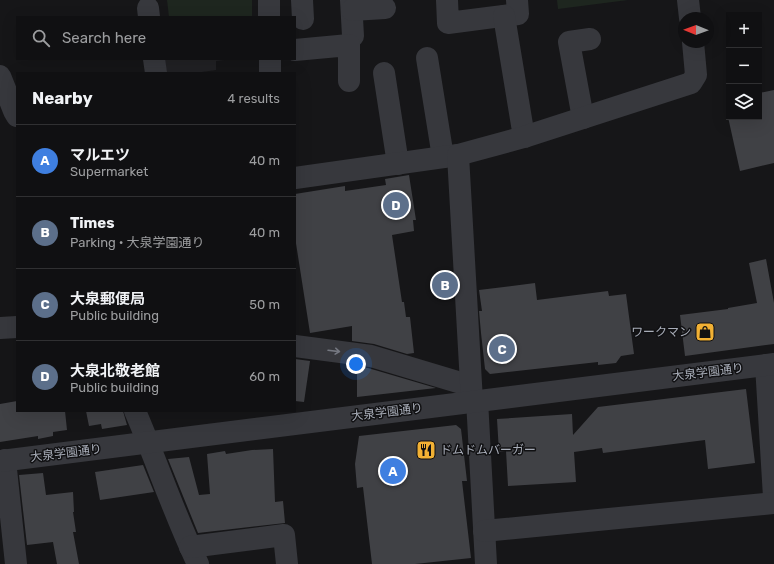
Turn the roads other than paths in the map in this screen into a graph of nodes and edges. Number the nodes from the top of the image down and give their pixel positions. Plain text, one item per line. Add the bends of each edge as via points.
1 (269, 0) edge
2 (447, 0) edge
3 (688, 0) edge
4 (351, 5) edge
5 (385, 8) dead end
6 (510, 8) edge
7 (689, 12) edge
8 (269, 16) edge
9 (353, 36) dead end
10 (590, 39) dead end
11 (694, 48) edge
12 (296, 50) edge
13 (427, 58) dead end
14 (154, 60) edge
15 (270, 60) edge
16 (156, 72) edge
17 (270, 72) edge
18 (384, 73) dead end
19 (0, 76) edge
20 (349, 81) dead end
21 (16, 115) edge
22 (16, 117) edge
23 (583, 118) junction
24 (0, 123) edge
25 (524, 137) junction
26 (451, 156) junction
27 (398, 164) junction
28 (296, 178) edge
29 (16, 327) edge
30 (0, 328) edge
31 (296, 346) edge
32 (770, 364) edge
33 (473, 396) junction
34 (135, 412) edge
35 (148, 442) junction
36 (2, 460) edge
37 (774, 497) edge
38 (774, 503) edge
39 (484, 531) junction
40 (194, 556) edge
41 (16, 564) edge
42 (287, 564) edge
43 (486, 564) edge

1 - 8 street
2 - 6 street via 448,23
3 - 7 street
4 - 5 street
4 - 9 street
6 - 25 street
10 - 23 street via 569,42
11 - 23 street via 696,75 691,83
12 - 20 street via 349,45
13 - 26 street
14 - 16 street
15 - 17 street
18 - 27 street
19 - 21 street
22 - 24 street
23 - 25 street
25 - 26 street
26 - 27 street
26 - 33 street
27 - 28 street
29 - 30 street
31 -> 33 street via 371,356
32 - 33 street, 大泉学園通り
32 - 37 street
33 - 35 street, 大泉学園通り
33 - 39 street
34 - 35 street
35 - 36 street, 大泉学園通り
35 - 40 street via 172,508
36 - 41 street
38 - 39 street
39 - 43 street
40 - 42 street via 284,535

